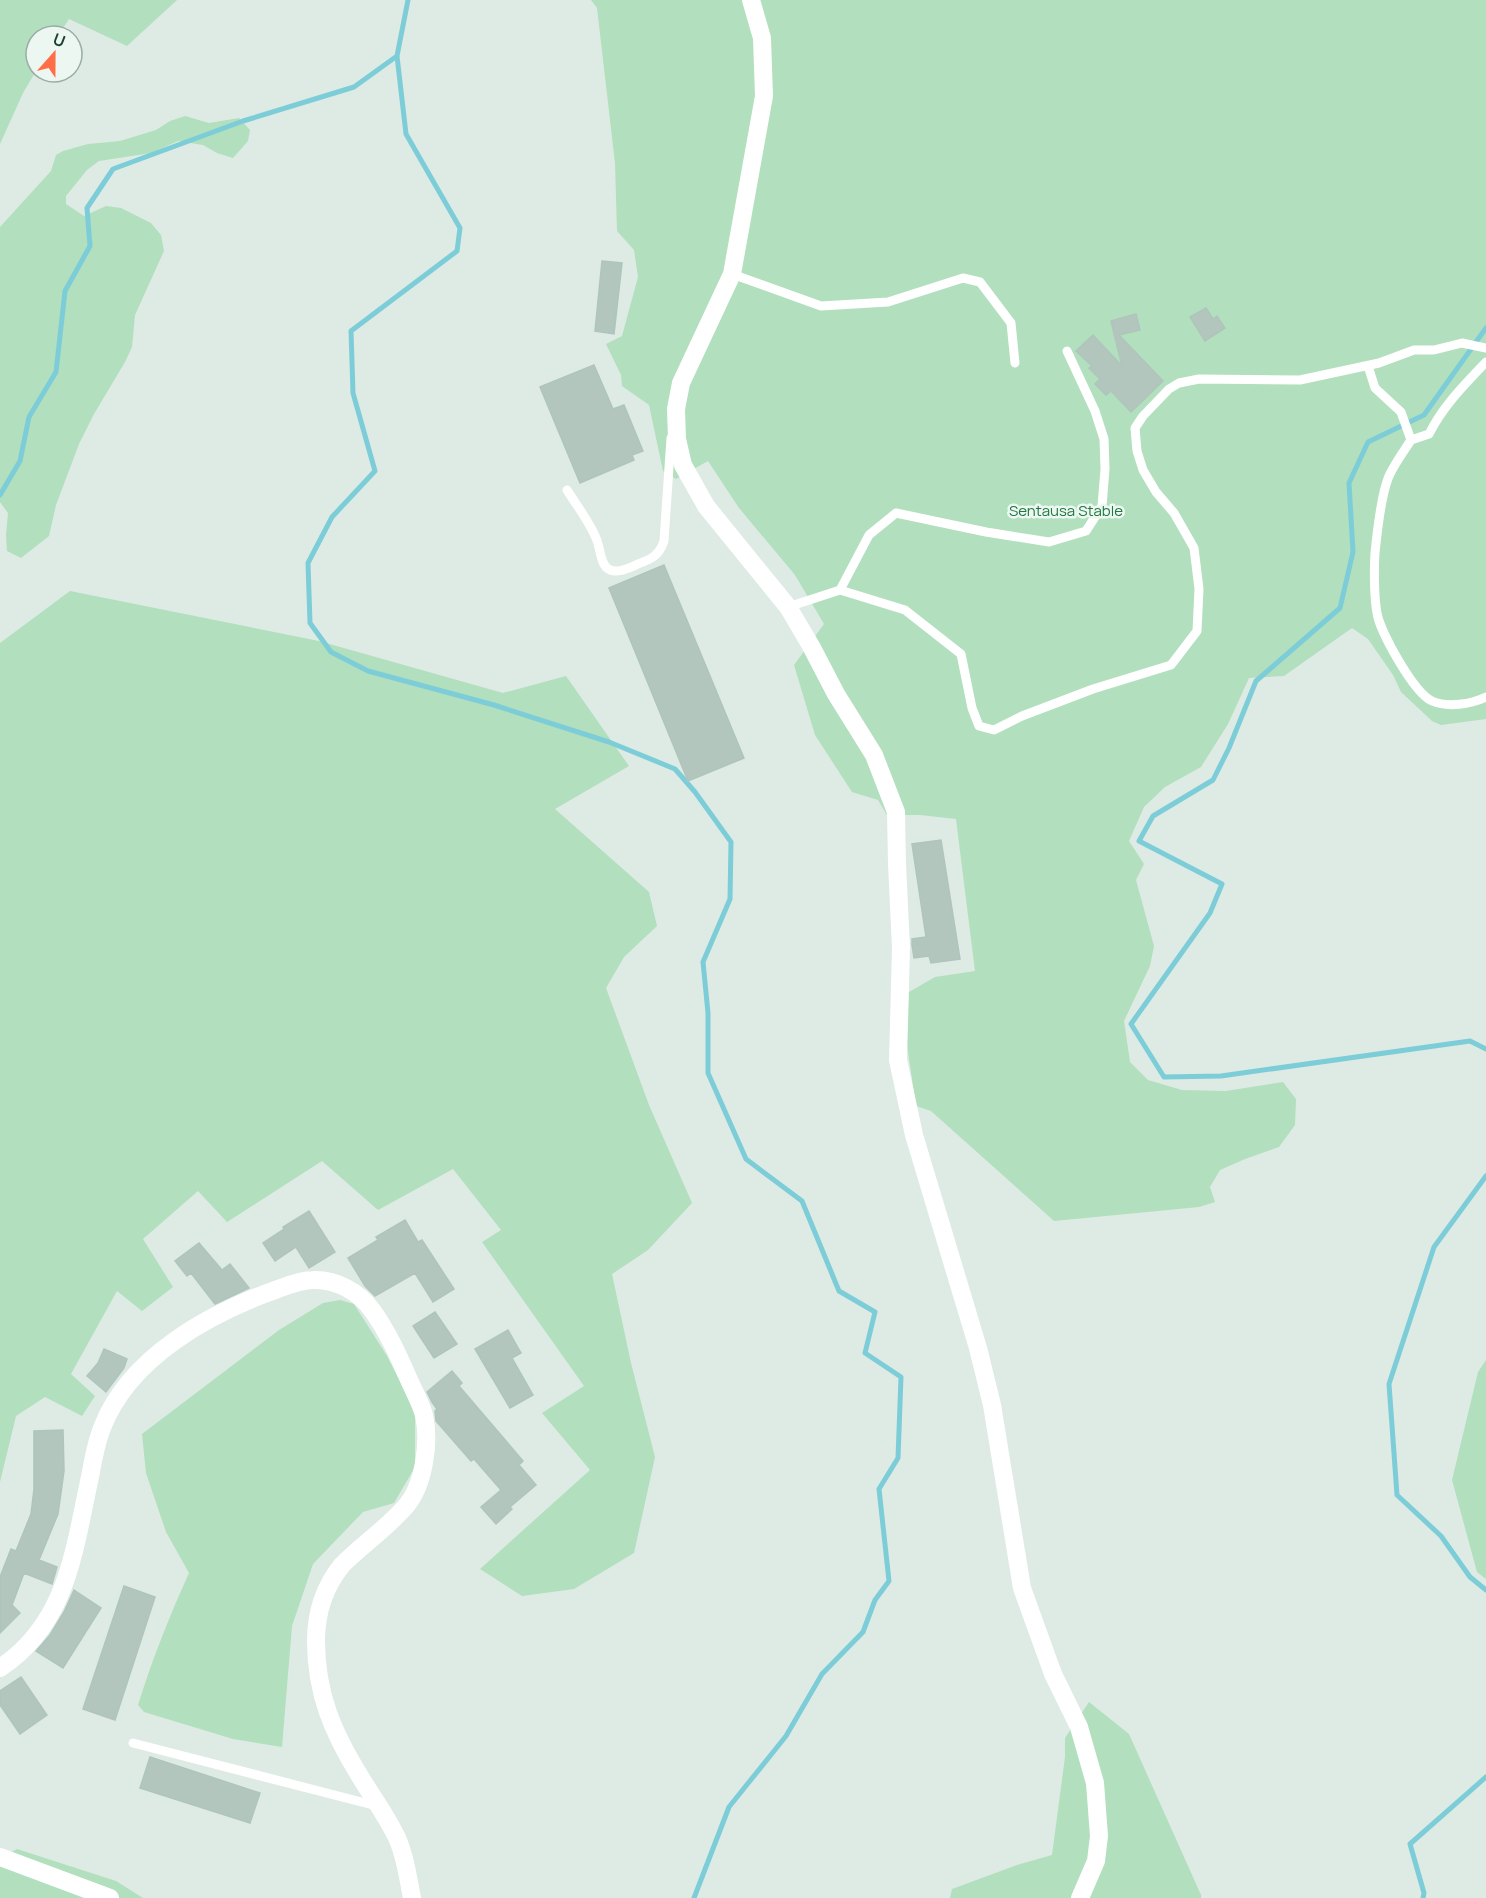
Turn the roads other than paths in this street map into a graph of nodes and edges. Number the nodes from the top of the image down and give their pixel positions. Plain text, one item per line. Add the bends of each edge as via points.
1 (751, 0) edge
2 (732, 274) junction
3 (1486, 348) edge
4 (1067, 351) dead end
5 (1486, 362) edge
6 (1014, 363) dead end
7 (1368, 366) junction
8 (676, 424) junction
9 (1409, 436) junction
10 (567, 490) dead end
11 (840, 590) junction
12 (788, 607) junction
13 (1486, 697) edge
14 (0, 1668) edge
15 (133, 1743) dead end
16 (379, 1807) junction
17 (0, 1857) edge
18 (110, 1898) edge
19 (412, 1898) edge
20 (1080, 1898) edge

1 - 2 street via 762,38 764,96
2 - 6 lane via 821,306 888,302 963,278 980,282 1011,323
2 - 8 street via 681,383
3 - 7 lane via 1462,343 1414,350
4 - 11 lane via 1104,439 1102,506 1086,531 1049,542 896,513 869,535
5 - 9 lane via 1437,417 1429,434
7 - 9 lane via 1375,388 1401,412
7 - 11 lane via 1300,380 1187,380 1169,389 1143,416 1135,429 1143,470 1194,548 1199,589 1197,631 1172,665 1093,689 994,730 979,726 961,654 905,610
8 - 10 lane via 670,441 664,541 655,557 624,570 608,569 591,527
8 - 12 street via 683,465 706,506
9 - 13 lane via 1389,477 1380,514 1375,555 1377,614 1400,664 1432,701 1466,704
11 - 12 lane
12 - 20 street via 874,755 896,812 901,948 898,1060 914,1135 992,1405 1022,1588 1053,1674 1079,1727 1095,1783 1099,1836 1096,1862
14 - 16 street via 32,1641 60,1596 74,1556 102,1428 116,1399 134,1376 149,1360 188,1333 245,1300 313,1280 344,1287 363,1300 384,1329 424,1413 426,1428 425,1460 418,1485 407,1505 334,1574 316,1630 318,1674 329,1718
15 - 16 lane
16 - 19 street via 404,1855
17 - 18 street

